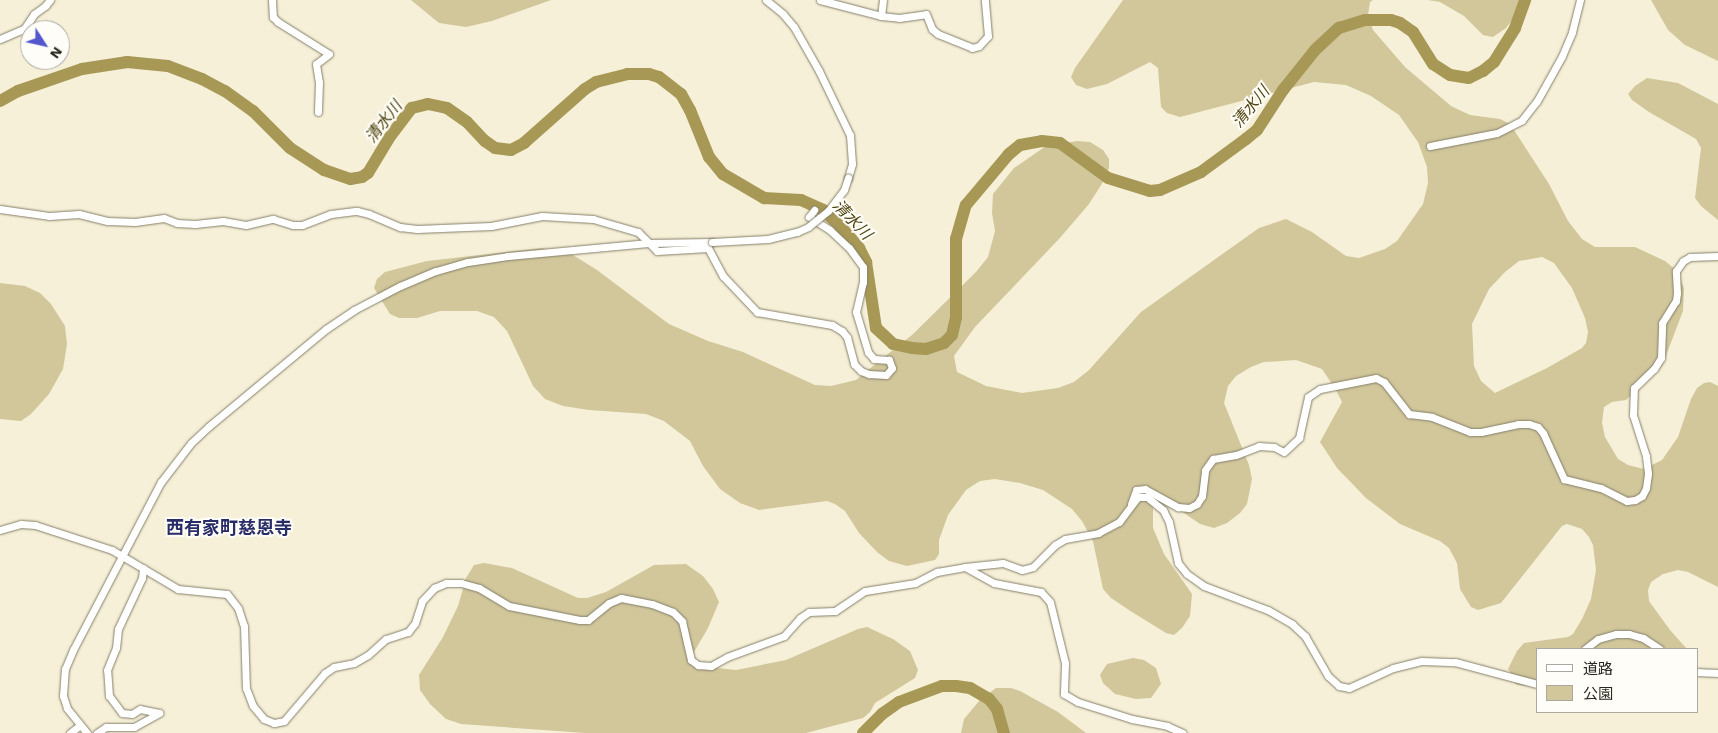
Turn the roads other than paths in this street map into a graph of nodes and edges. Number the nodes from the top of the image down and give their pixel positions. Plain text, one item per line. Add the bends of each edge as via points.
1 (50, 0) edge
2 (272, 0) edge
3 (766, 0) edge
4 (820, 0) edge
5 (883, 0) edge
6 (985, 0) edge
7 (1580, 0) edge
8 (881, 16) junction
9 (0, 40) edge
10 (318, 112) dead end
11 (1430, 146) dead end
12 (0, 209) edge
13 (814, 210) dead end
14 (648, 243) junction
15 (1718, 256) edge
16 (1131, 507) junction
17 (0, 530) edge
18 (122, 554) junction
19 (965, 567) junction
20 (144, 568) junction
21 (1586, 648) edge
22 (1659, 648) edge
23 (1698, 672) edge
24 (1718, 673) edge
25 (1536, 684) edge
26 (80, 726) junction
27 (70, 733) edge
28 (87, 733) edge
29 (97, 733) edge
30 (1183, 733) edge

1 - 9 street via 34,14 24,29
2 - 10 street via 274,17 278,22 328,54 316,64
3 - 14 street, bridge via 794,27 850,135 852,164 844,190 828,210 802,230 768,239
4 - 8 street
5 - 8 street
6 - 8 street via 988,36 979,46 972,48 938,34 932,29 926,14 899,18
7 - 11 street via 1562,56 1537,101 1522,120 1497,133
12 - 14 street via 49,216 79,214 108,221 164,218 177,223 223,221 246,225 273,219 302,225 331,214 357,211 400,227 417,229 491,226 542,216 571,216 638,232
13 - 14 street via 809,217 830,230 863,267 856,312 868,352 874,358 889,360 892,368 886,375 861,371 854,364 847,337 832,325 757,312 723,276 708,248 658,251
14 - 18 street via 468,262 400,286 354,310 318,335 191,443 161,482
15 - 16 street via 1690,257 1676,271 1676,301 1662,323 1661,358 1634,388 1633,415 1648,473 1646,488 1635,500 1628,501 1601,488 1564,479 1538,427 1518,424 1470,432 1432,417 1409,414 1384,382 1376,378 1320,388 1308,397 1299,438 1284,452 1274,447 1259,446 1214,459 1205,470 1202,496 1197,504 1188,508 1178,507 1145,489 1136,490
16 - 19 street via 1119,522 1098,533 1065,539 1033,567 1022,570 1003,563
16 - 25 street via 1138,497 1147,497 1157,503 1169,522 1178,564 1187,574 1204,586 1268,610 1292,624 1305,636 1328,676 1339,686 1348,688 1393,668 1422,661 1456,662
17 - 18 street via 21,524 35,525
18 - 20 street
18 - 26 street via 65,669 63,696
19 - 20 street via 937,572 915,583 865,591 835,611 809,612 784,636 711,666 691,660 682,621 673,612 652,604 620,598 608,602 588,620 580,620 509,606 479,588 446,583 434,588 422,600 408,632 386,639 368,656 354,663 334,667 325,673 284,720 274,723 264,719 253,706 246,688 244,626 233,600 226,594 178,589
19 - 30 street via 994,583 1041,592 1050,602 1065,663 1064,694 1078,702
20 - 29 street via 118,629 116,648 107,670 109,696 122,713 132,714 140,709 159,713 134,727 106,727
21 - 22 street via 1608,635 1629,634 1644,638
23 - 24 street
26 - 27 street
26 - 28 street

